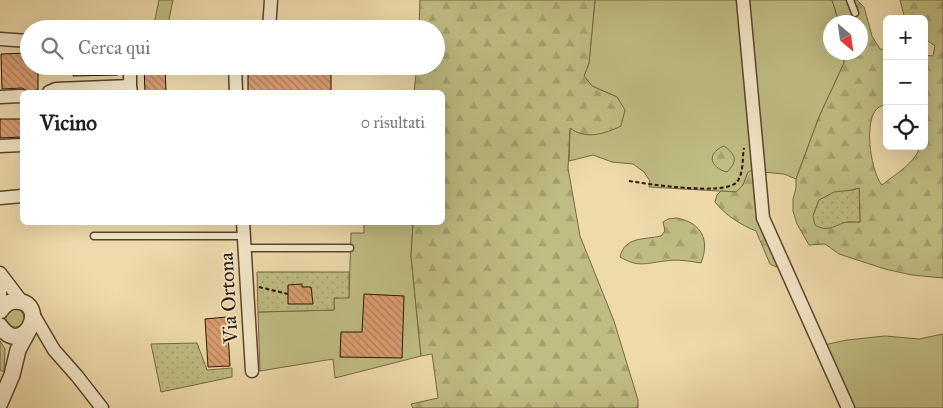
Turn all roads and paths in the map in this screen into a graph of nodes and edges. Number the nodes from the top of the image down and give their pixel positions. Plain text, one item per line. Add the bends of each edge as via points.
1 (270, 0) edge
2 (743, 0) edge
3 (850, 0) edge
4 (855, 13) dead end
5 (269, 20) edge
6 (0, 39) edge
7 (20, 40) edge
8 (130, 75) edge
9 (235, 75) edge
10 (130, 89) edge
11 (54, 90) edge
12 (236, 90) edge
13 (20, 96) edge
14 (0, 97) edge
15 (756, 136) junction
16 (20, 145) edge
17 (0, 146) edge
18 (629, 181) dead end
19 (20, 196) edge
20 (0, 198) edge
21 (243, 225) edge
22 (94, 236) dead end
23 (244, 242) junction
24 (350, 248) dead end
25 (0, 273) edge
26 (0, 282) edge
27 (246, 287) junction
28 (288, 294) dead end
29 (0, 296) edge
30 (22, 302) junction
31 (0, 311) edge
32 (17, 328) edge
33 (54, 350) junction
34 (14, 363) junction
35 (252, 372) dead end
36 (0, 403) edge
37 (102, 408) edge
38 (848, 408) edge

1 - 5 street
2 - 15 street
3 - 4 lane
6 - 7 street
8 - 10 street
9 - 12 street
10 - 11 street
13 - 14 street
15 - 18 path via 745,144 738,181 728,187 660,186
15 - 38 street via 763,218
16 - 17 street
19 - 20 street
21 - 23 street, Via Ortona
22 - 23 lane
23 - 24 lane
23 - 27 street, Via Ortona
25 - 30 street
26 - 29 street
27 - 28 path via 258,286
27 - 35 street, Via Ortona
30 - 31 street via 12,301
30 - 32 street via 31,309
32 - 33 street
32 - 33 street
32 - 34 street
32 - 34 street
33 - 37 street
34 - 36 street

